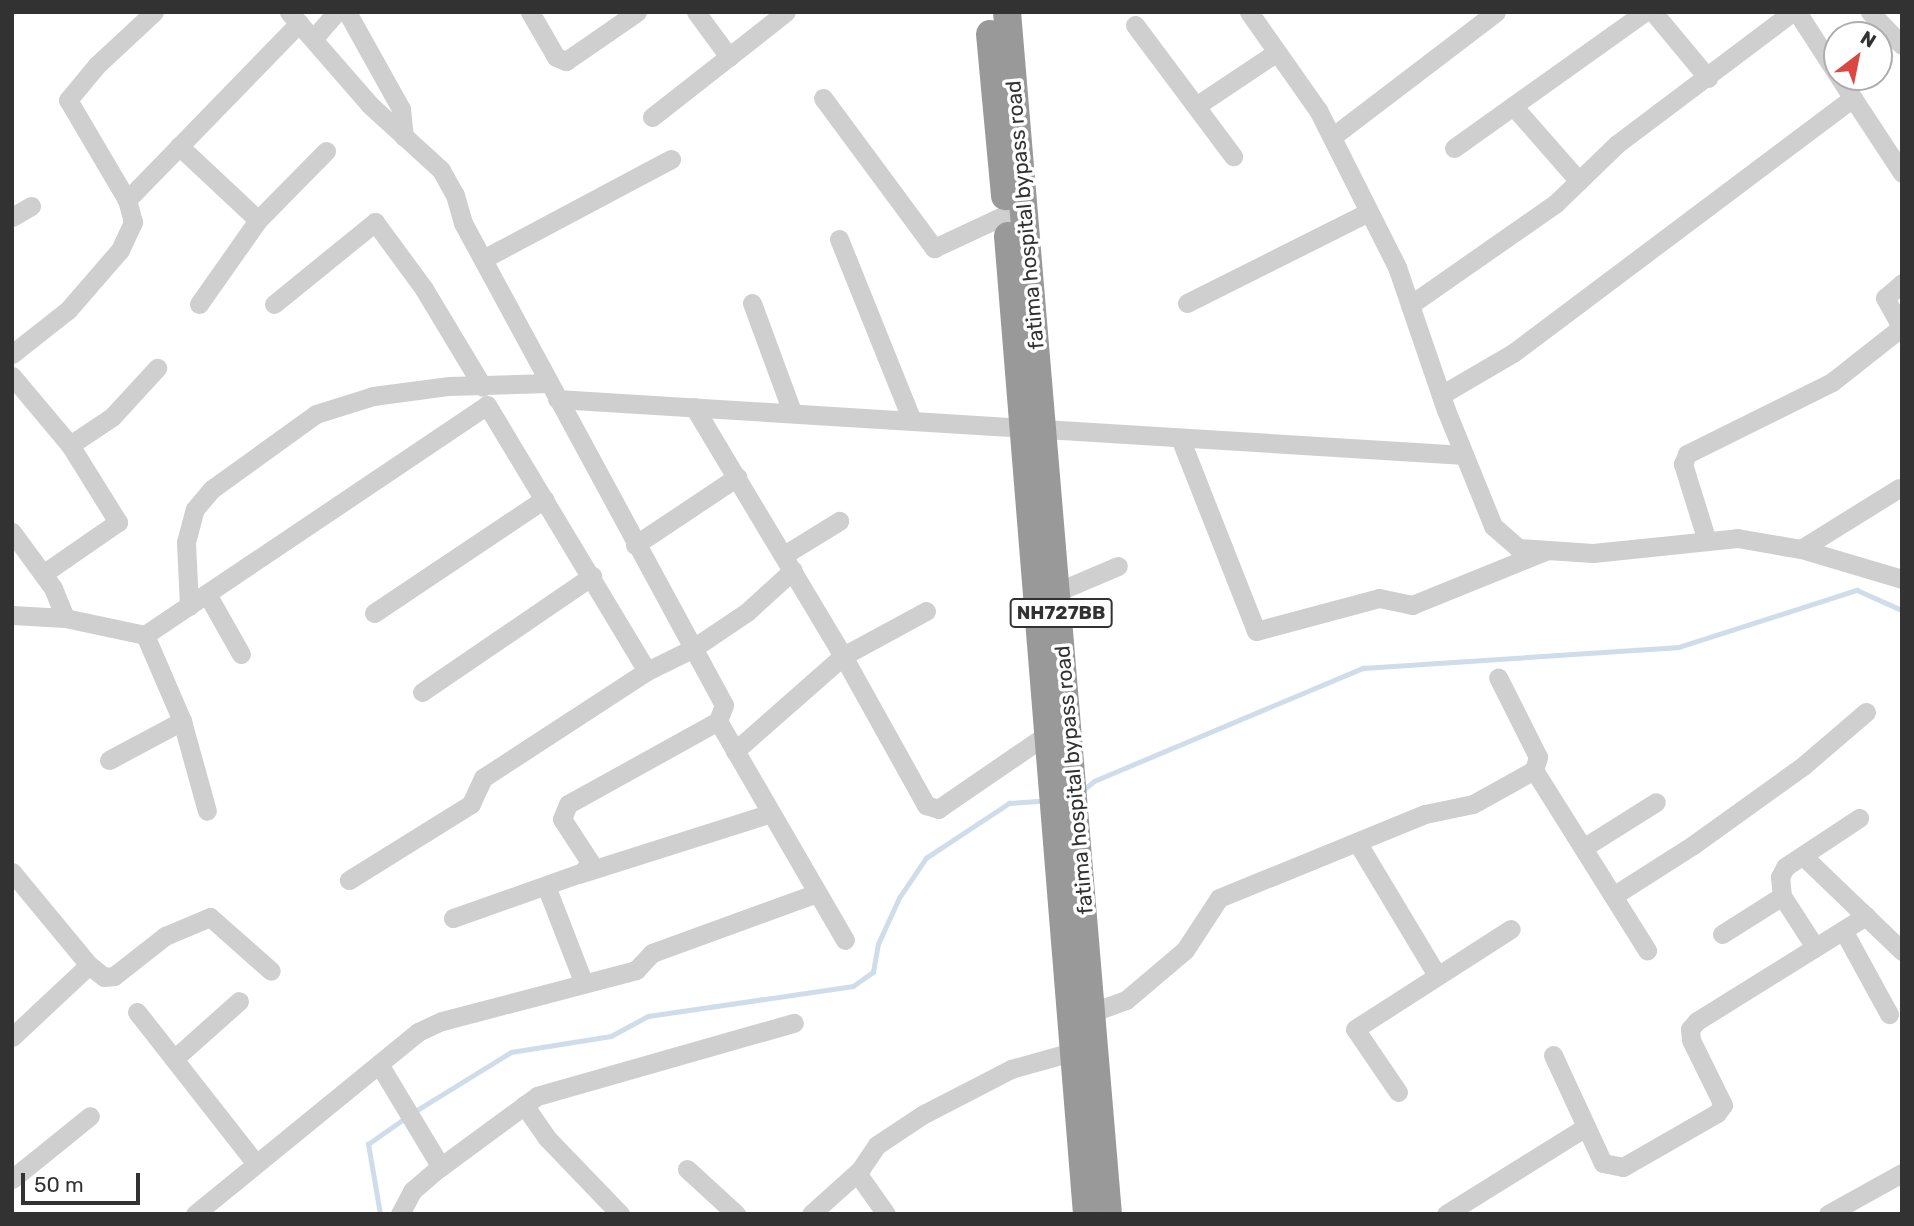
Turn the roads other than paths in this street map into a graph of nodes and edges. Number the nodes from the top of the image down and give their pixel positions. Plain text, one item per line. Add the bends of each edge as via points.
1 (154, 12) edge
2 (337, 12) edge
3 (347, 12) edge
4 (530, 12) edge
5 (637, 12) edge
6 (696, 12) edge
7 (786, 12) edge
8 (988, 12) edge
9 (1007, 12) edge
10 (1249, 12) edge
11 (1496, 12) edge
12 (1645, 12) edge
13 (1653, 12) edge
14 (1794, 12) edge
15 (1870, 12) edge
16 (294, 17) edge
17 (765, 19) edge
18 (1135, 25) dead end
19 (314, 38) junction
20 (1901, 42) edge
21 (1277, 52) junction
22 (1823, 54) edge
23 (729, 57) junction
24 (1708, 78) junction
25 (1848, 91) edge
26 (823, 98) dead end
27 (1853, 98) junction
28 (1196, 106) junction
29 (1513, 106) junction
30 (652, 117) dead end
31 (404, 137) junction
32 (1332, 137) junction
33 (178, 146) junction
34 (1454, 148) dead end
35 (326, 151) dead end
36 (1233, 156) dead end
37 (671, 159) dead end
38 (1902, 173) edge
39 (1579, 181) junction
40 (127, 200) junction
41 (31, 206) dead end
42 (1369, 212) junction
43 (1007, 214) junction
44 (12, 217) edge
45 (258, 220) junction
46 (839, 239) dead end
47 (483, 259) junction
48 (1902, 283) edge
49 (752, 303) dead end
50 (1187, 303) dead end
51 (199, 304) dead end
52 (274, 304) dead end
53 (1409, 306) junction
54 (12, 354) edge
55 (157, 368) dead end
56 (12, 376) edge
57 (553, 391) junction
58 (481, 393) junction
59 (1441, 395) junction
60 (694, 407) junction
61 (792, 412) junction
62 (911, 418) junction
63 (1033, 428) junction
64 (1180, 438) junction
65 (70, 446) junction
66 (1465, 456) junction
67 (737, 477) junction
68 (1899, 488) dead end
69 (544, 499) junction
70 (839, 521) dead end
71 (12, 533) edge
72 (1707, 541) junction
73 (635, 545) junction
74 (1801, 549) junction
75 (1549, 550) junction
76 (788, 563) junction
77 (1118, 566) dead end
78 (43, 574) junction
79 (592, 576) junction
80 (1902, 579) edge
81 (1059, 591) junction
82 (207, 594) junction
83 (189, 606) junction
84 (926, 611) dead end
85 (374, 613) dead end
86 (12, 615) edge
87 (65, 618) junction
88 (145, 635) junction
89 (692, 649) junction
90 (240, 654) dead end
91 (1053, 654) junction
92 (843, 656) junction
93 (647, 670) junction
94 (1498, 677) dead end
95 (422, 692) dead end
96 (1866, 712) dead end
97 (181, 721) junction
98 (718, 721) junction
99 (1046, 735) junction
100 (735, 751) junction
101 (109, 760) dead end
102 (1535, 770) junction
103 (1656, 803) dead end
104 (207, 811) dead end
105 (771, 813) junction
106 (1859, 818) dead end
107 (1357, 842) junction
108 (1583, 848) junction
109 (1802, 856) junction
110 (12, 872) edge
111 (575, 876) junction
112 (349, 880) dead end
113 (546, 886) junction
114 (817, 893) junction
115 (1613, 896) junction
116 (1782, 896) junction
117 (1866, 916) junction
118 (453, 918) dead end
119 (1511, 929) dead end
120 (1843, 930) junction
121 (1722, 934) dead end
122 (845, 940) dead end
123 (1815, 947) junction
124 (1647, 950) dead end
125 (1902, 951) edge
126 (89, 965) junction
127 (271, 971) dead end
128 (1437, 975) junction
129 (584, 984) junction
130 (240, 1001) dead end
131 (137, 1012) dead end
132 (1093, 1012) junction
133 (1889, 1014) dead end
134 (794, 1023) dead end
135 (12, 1037) edge
136 (1084, 1049) junction
137 (1553, 1055) dead end
138 (174, 1059) junction
139 (379, 1064) junction
140 (1398, 1092) dead end
141 (524, 1105) junction
142 (90, 1116) dead end
143 (1586, 1127) junction
144 (256, 1164) junction
145 (441, 1167) junction
146 (687, 1169) dead end
147 (857, 1173) junction
148 (1902, 1173) edge
149 (12, 1179) edge
150 (195, 1214) edge
151 (400, 1214) edge
152 (620, 1214) edge
153 (736, 1214) edge
154 (811, 1214) edge
155 (887, 1214) edge
156 (1087, 1214) edge
157 (1108, 1214) edge
158 (1446, 1214) edge
159 (1828, 1214) edge

1 - 40 street via 97,65 68,100
2 - 19 street
3 - 31 street via 401,109
4 - 5 street via 556,57 566,61
6 - 23 street
7 - 17 street
8 - 43 highway, fatima hospital bypass road / NH727BB
9 - 63 highway, fatima hospital bypass road / NH727BB
10 - 21 street
11 - 32 street
12 - 29 street
13 - 24 street
14 - 22 street
14 - 24 street
15 - 20 street
16 - 19 street
16 - 33 street
17 - 23 street
18 - 28 street
19 - 31 street
21 - 28 street
21 - 32 street
23 - 30 street
24 - 39 street via 1617,144
25 - 27 street
26 - 43 street via 934,248
27 - 38 street
27 - 59 street via 1513,353
28 - 36 street
29 - 34 street
29 - 39 street
31 - 47 street via 441,170
32 - 42 street
33 - 40 street
33 - 45 street
35 - 45 street
37 - 47 street
39 - 53 street via 1556,203
40 - 54 street via 133,222 120,250 68,310
41 - 44 street
42 - 50 street
42 - 53 street via 1397,267
43 - 63 highway, fatima hospital bypass road / NH727BB
45 - 51 street
46 - 62 street
47 - 57 street
48 - 72 street via 1885,299 1899,327 1887,339 1825,387 1684,458
49 - 61 street
52 - 58 street via 375,222 424,289
53 - 59 street
55 - 65 street via 112,417
56 - 65 street
57 - 58 street
57 - 60 street
57 - 73 street
58 - 69 street
58 - 82 street
58 - 83 street via 449,386 340,405 316,414 262,450 212,489 195,509 186,542
59 - 66 street
60 - 61 street
60 - 67 street
61 - 62 street
62 - 63 street
63 - 64 street
63 - 81 highway, fatima hospital bypass road / NH727BB
63 - 91 highway, fatima hospital bypass road / NH727BB
64 - 66 street
64 - 75 street via 1256,631 1378,598 1412,605
65 - 78 street via 118,522
66 - 75 street via 1493,526 1518,548
67 - 73 street
67 - 76 street
68 - 74 street
69 - 79 street
69 - 85 street
70 - 76 street
71 - 78 street
72 - 74 street via 1737,538
72 - 75 street via 1593,553
73 - 89 street
74 - 80 street
76 - 89 street via 747,612
76 - 92 street
77 - 81 street
78 - 87 street
79 - 93 street
79 - 95 street
81 - 91 highway, fatima hospital bypass road / NH727BB
82 - 83 street
82 - 90 street
83 - 88 street
84 - 92 street
86 - 87 street
87 - 88 street
88 - 97 street
89 - 93 street
89 - 98 street via 724,705
91 - 99 highway, fatima hospital bypass road / NH727BB
91 - 132 highway, fatima hospital bypass road / NH727BB
92 - 99 street via 931,810 939,809
92 - 100 street
93 - 112 street via 483,778 471,804
94 - 102 street via 1538,757
96 - 115 street via 1803,766
97 - 101 street
97 - 104 street
98 - 100 street
98 - 111 street via 568,804 562,819 590,862
99 - 136 highway, fatima hospital bypass road / NH727BB
100 - 105 street
102 - 107 street via 1473,804 1425,814
102 - 108 street
103 - 108 street
105 - 111 street
105 - 114 street
106 - 109 street
107 - 128 street
107 - 132 street via 1213,902 1185,950 1126,1000
108 - 115 street
109 - 116 street via 1781,871
109 - 117 street
110 - 126 street
111 - 113 street
113 - 118 street
113 - 129 street
114 - 122 street
114 - 129 street via 652,953 636,970
115 - 124 street
116 - 121 street
116 - 123 street
117 - 120 street
117 - 125 street
119 - 128 street
120 - 123 street
120 - 133 street
123 - 143 street via 1690,1029 1691,1040 1722,1096 1717,1113 1623,1167 1603,1163
126 - 127 street via 104,977 114,976 165,936 210,917
126 - 135 street
128 - 140 street via 1355,1029
129 - 139 street via 442,1021 400,1043
130 - 138 street
131 - 138 street
132 - 136 highway, fatima hospital bypass road / NH727BB
134 - 141 street via 564,1085
136 - 147 street via 1011,1069 922,1115 877,1145
136 - 156 highway, fatima hospital bypass road / NH727BB
136 - 157 highway, fatima hospital bypass road / NH727BB
137 - 143 street
138 - 144 street
139 - 144 street
139 - 145 street
141 - 145 street
141 - 152 street via 546,1137
142 - 149 street
143 - 158 street
144 - 150 street
145 - 151 street via 412,1191
146 - 153 street
147 - 154 street
147 - 155 street
148 - 159 street

